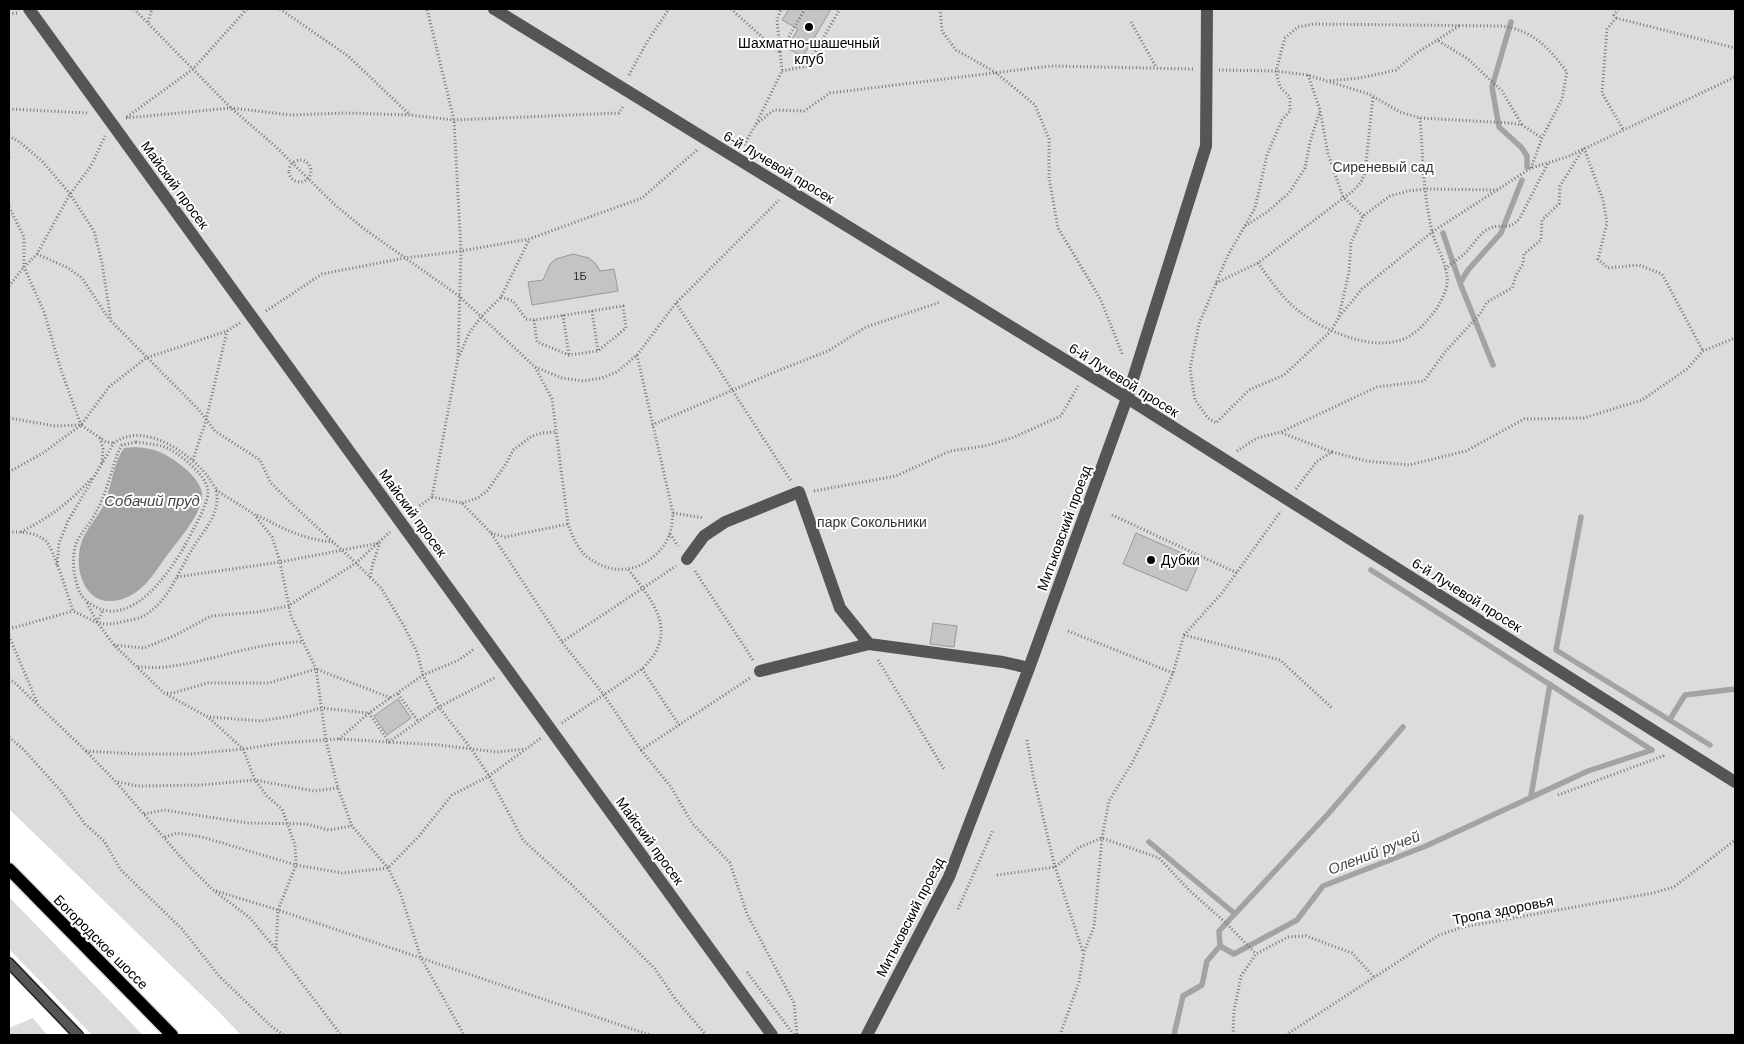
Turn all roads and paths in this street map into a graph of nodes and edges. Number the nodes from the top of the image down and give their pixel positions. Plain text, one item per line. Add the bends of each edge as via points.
1 (29, 9) edge
2 (134, 9) edge
3 (152, 9) edge
4 (247, 9) edge
5 (280, 9) edge
6 (427, 9) edge
7 (494, 9) edge
8 (670, 9) edge
9 (731, 9) edge
10 (781, 9) edge
11 (805, 9) edge
12 (840, 9) edge
13 (940, 9) edge
14 (1207, 9) edge
15 (1618, 9) edge
16 (285, 10) edge
17 (1616, 18) junction
18 (148, 22) junction
19 (1131, 22) dead end
20 (1460, 26) junction
21 (1437, 40) junction
22 (1735, 48) edge
23 (780, 52) junction
24 (1157, 68) junction
25 (193, 69) junction
26 (1207, 69) junction
27 (782, 71) junction
28 (1276, 71) junction
29 (994, 72) junction
30 (629, 75) dead end
31 (1307, 75) junction
32 (1735, 76) edge
33 (1327, 81) junction
34 (1373, 96) junction
35 (623, 106) dead end
36 (101, 108) junction
37 (231, 108) junction
38 (9, 109) edge
39 (1320, 110) junction
40 (410, 115) junction
41 (127, 117) junction
42 (1420, 118) junction
43 (454, 120) junction
44 (756, 124) junction
45 (113, 125) junction
46 (1522, 126) junction
47 (1623, 129) junction
48 (9, 136) edge
49 (1542, 138) junction
50 (707, 140) junction
51 (1584, 148) junction
52 (736, 158) junction
53 (292, 163) junction
54 (1549, 163) junction
55 (1531, 168) junction
56 (308, 179) junction
57 (1426, 189) junction
58 (787, 190) junction
59 (1498, 190) junction
60 (70, 194) junction
61 (1343, 197) junction
62 (9, 207) edge
63 (1364, 216) junction
64 (1244, 226) junction
65 (1432, 232) junction
66 (529, 239) junction
67 (461, 251) junction
68 (37, 254) junction
69 (405, 258) junction
70 (1258, 263) junction
71 (24, 267) junction
72 (1445, 269) junction
73 (1215, 284) junction
74 (9, 286) edge
75 (954, 292) junction
76 (459, 296) junction
77 (501, 297) junction
78 (676, 303) junction
79 (592, 311) junction
80 (563, 315) junction
81 (482, 316) junction
82 (252, 317) junction
83 (1339, 318) junction
84 (534, 320) junction
85 (111, 321) junction
86 (227, 330) junction
87 (1331, 331) junction
88 (1735, 338) edge
89 (598, 351) junction
90 (1703, 351) junction
91 (637, 354) junction
92 (569, 355) junction
93 (1123, 356) dead end
94 (146, 358) junction
95 (458, 358) junction
96 (536, 366) junction
97 (1078, 386) dead end
98 (732, 391) junction
99 (1127, 398) junction
100 (9, 418) edge
101 (206, 420) junction
102 (81, 425) junction
103 (652, 425) junction
104 (556, 432) junction
105 (1281, 432) junction
106 (100, 438) junction
107 (166, 442) junction
108 (114, 443) junction
109 (164, 446) junction
110 (1332, 452) junction
111 (193, 460) junction
112 (1224, 460) junction
113 (102, 464) junction
114 (9, 472) edge
115 (97, 472) junction
116 (216, 490) junction
117 (798, 492) junction
118 (432, 497) junction
119 (1288, 500) junction
120 (462, 503) junction
121 (673, 513) junction
122 (254, 514) junction
123 (1112, 515) dead end
124 (400, 522) junction
125 (725, 522) junction
126 (568, 524) junction
127 (9, 532) edge
128 (21, 532) junction
129 (491, 533) junction
130 (670, 534) junction
131 (333, 542) junction
132 (380, 542) junction
133 (341, 549) junction
134 (687, 559) junction
135 (280, 562) junction
136 (356, 563) junction
137 (57, 567) junction
138 (628, 569) junction
139 (1237, 573) junction
140 (177, 577) junction
141 (370, 577) junction
142 (642, 588) junction
143 (86, 602) junction
144 (288, 606) junction
145 (103, 610) junction
146 (73, 611) junction
147 (97, 622) junction
148 (9, 629) edge
149 (1068, 631) dead end
150 (1184, 635) junction
151 (9, 636) edge
152 (302, 642) junction
153 (562, 642) junction
154 (114, 644) junction
155 (869, 644) junction
156 (475, 649) dead end
157 (137, 666) junction
158 (1029, 668) junction
159 (316, 669) junction
160 (642, 669) junction
161 (507, 670) junction
162 (760, 671) junction
163 (1173, 672) junction
164 (423, 675) junction
165 (9, 679) edge
166 (164, 693) junction
167 (398, 693) junction
168 (604, 695) junction
169 (391, 698) junction
170 (38, 705) junction
171 (439, 707) junction
172 (321, 708) junction
173 (1333, 709) dead end
174 (369, 713) junction
175 (208, 717) junction
176 (418, 722) junction
177 (564, 722) dead end
178 (679, 725) junction
179 (9, 737) edge
180 (539, 739) dead end
181 (326, 740) junction
182 (338, 740) junction
183 (1027, 740) dead end
184 (1671, 741) junction
185 (389, 742) junction
186 (243, 749) junction
187 (526, 749) junction
188 (472, 750) junction
189 (641, 750) junction
190 (86, 751) junction
191 (944, 769) dead end
192 (489, 776) junction
193 (255, 780) junction
194 (116, 782) junction
195 (1735, 782) edge
196 (338, 788) junction
197 (1558, 795) dead end
198 (144, 814) junction
199 (288, 824) junction
200 (352, 826) junction
201 (993, 830) dead end
202 (165, 837) junction
203 (1102, 838) junction
204 (1735, 840) edge
205 (296, 865) junction
206 (1055, 867) junction
207 (388, 868) junction
208 (9, 870) edge
209 (997, 875) dead end
210 (213, 890) junction
211 (958, 909) dead end
212 (278, 910) junction
213 (276, 950) junction
214 (1084, 952) junction
215 (1256, 954) junction
216 (421, 958) junction
217 (9, 963) edge
218 (1374, 977) junction
219 (78, 1035) edge
220 (172, 1035) edge
221 (284, 1035) edge
222 (341, 1035) edge
223 (464, 1035) edge
224 (650, 1035) edge
225 (706, 1035) edge
226 (772, 1035) edge
227 (796, 1035) edge
228 (867, 1035) edge
229 (1060, 1035) edge
230 (1233, 1035) edge
231 (1286, 1035) edge

1 - 36 street, Майский просек
2 - 18 path
3 - 18 path
4 - 25 path
5 - 16 path
6 - 43 path
7 - 50 street, 6-й Лучевой просек
8 - 30 path
9 - 23 path
10 - 23 path via 776,20
11 - 23 path
12 - 27 path via 807,66
13 - 29 path via 942,32 956,50
14 - 26 street, Митьковский проезд
15 - 17 path via 1614,15
16 - 40 path via 348,56
17 - 22 path
17 - 47 path via 1607,28 1602,93
18 - 25 path
19 - 24 path
20 - 21 path
20 - 28 path via 1322,24 1298,28 1285,38
20 - 49 path via 1516,28 1534,36 1567,72 1562,99
21 - 33 path via 1396,70
21 - 46 path via 1468,59 1502,91
23 - 27 path
24 - 26 path
24 - 29 path via 1051,66
25 - 37 path
25 - 41 path
26 - 28 path
26 - 99 street, Митьковский проезд via 1206,146
27 - 44 path
28 - 31 path
28 - 64 path via 1280,87 1290,98 1290,111 1282,120 1267,155 1255,208
29 - 44 path via 830,93 804,111 774,110
29 - 93 path via 1035,105 1049,139 1049,178 1058,228 1101,300
31 - 33 path
31 - 39 path
32 - 47 path
33 - 34 path
34 - 42 path via 1400,112
34 - 61 path via 1365,173 1361,182
35 - 43 path via 619,113
36 - 38 path via 86,114
36 - 45 street, Майский просек
37 - 40 path via 291,115
37 - 41 path
37 - 53 path
39 - 61 path via 1328,154
39 - 64 path via 1305,168 1289,194
40 - 43 path
41 - 45 path
42 - 46 path via 1491,121
42 - 57 path
43 - 67 path
44 - 52 path
45 - 60 path via 91,166
45 - 82 street, Майский просек
46 - 49 path
47 - 51 path
48 - 60 path via 44,162
49 - 55 path
50 - 52 street, 6-й Лучевой просек
50 - 66 path via 642,198
51 - 54 path
51 - 90 path via 1603,200 1607,223 1598,259 1608,268 1639,266 1662,274
51 - 105 path via 1560,186 1559,204 1542,220 1541,240 1524,254 1512,288 1487,302 1424,381 1377,387
52 - 58 street, 6-й Лучевой просек
53 - 56 path
53 - 56 path via 289,168 292,179 297,182
53 - 56 path via 303,160 308,163 311,174
54 - 55 path
54 - 72 path via 1514,225 1486,230
55 - 59 path
56 - 69 path via 363,228
57 - 59 path
57 - 63 path via 1390,196
57 - 65 path
58 - 75 street, 6-й Лучевой просек
58 - 78 path
59 - 65 path
60 - 68 path
60 - 85 path via 94,231
61 - 63 path
61 - 70 path
62 - 71 path via 24,237
63 - 83 path via 1350,243 1349,272
64 - 73 path
65 - 72 path
65 - 83 path via 1362,290
66 - 67 path
66 - 77 path
67 - 69 path
67 - 76 path
68 - 71 path
68 - 85 path via 82,278
69 - 76 path
69 - 82 path via 322,274
70 - 73 path
70 - 87 path via 1276,288 1300,312
71 - 74 path
71 - 102 path via 44,312
72 - 87 path via 1446,288 1436,312 1406,338 1379,343
73 - 87 path via 1199,324 1190,369 1195,400 1208,418 1216,423 1249,390 1284,375
75 - 98 path via 940,302 866,327 828,351
75 - 99 street, 6-й Лучевой просек
76 - 81 path
76 - 95 path
77 - 81 path
77 - 84 path via 513,301 526,319
78 - 91 path
78 - 98 path
79 - 80 path
79 - 89 path
79 - 89 path via 623,306 626,328
80 - 84 path
80 - 92 path
81 - 95 path
81 - 96 path
82 - 86 path
82 - 124 street, Майский просек
83 - 87 path
84 - 92 path via 537,342
85 - 94 path
86 - 94 path
86 - 101 path
88 - 90 path
89 - 92 path
90 - 110 path via 1687,369 1642,400 1584,418 1524,419 1466,451 1408,465 1366,461
91 - 96 path via 617,372 582,381 562,378
91 - 103 path
94 - 101 path
94 - 102 path via 109,387
95 - 118 path
96 - 104 path via 552,399
97 - 117 path via 1061,416 1012,438 950,451 896,476
98 - 103 path
98 - 117 path
99 - 112 street, 6-й Лучевой просек
99 - 158 street, Митьковский проезд
100 - 102 path via 55,426
101 - 111 path
101 - 131 path via 215,431 260,460 272,483
102 - 106 path
102 - 114 path via 43,453
103 - 121 path
104 - 120 path via 532,436 513,450 487,491
104 - 126 path
105 - 110 path
105 - 112 path via 1257,438
106 - 108 path
106 - 113 path
107 - 108 path via 136,436
107 - 109 path
107 - 111 path
108 - 113 path
109 - 143 path via 136,442 122,444 116,454 101,501 75,548 73,571 78,591
109 - 145 path via 192,465 204,478 208,492 202,514 183,550 157,587 137,602 118,610
110 - 119 path via 1316,461
111 - 116 path
112 - 119 street, 6-й Лучевой просек
113 - 115 path
115 - 128 path via 73,498 48,518
115 - 137 path via 68,521 59,543
116 - 122 path
116 - 140 path via 217,505 213,517
117 - 125 street
117 - 155 street via 840,608
118 - 120 path
118 - 124 path
119 - 139 path
119 - 184 street, 6-й Лучевой просек
120 - 129 path
121 - 125 path
121 - 130 path
122 - 131 path via 286,531 312,540
122 - 135 path via 272,537
123 - 139 path
124 - 161 street, Майский просек
125 - 134 street via 704,536
126 - 129 path via 504,537
126 - 138 path via 573,540 585,556 605,567
127 - 128 path
128 - 137 path via 34,534 47,542
129 - 153 path
130 - 134 path
130 - 138 path via 659,553 643,565
131 - 133 path
132 - 133 path
132 - 136 path
132 - 141 path
133 - 135 path
133 - 136 path
134 - 142 path
134 - 162 path
135 - 140 path
135 - 144 path
136 - 141 path
136 - 144 path
137 - 146 path
138 - 142 path
139 - 150 path
140 - 147 path via 159,604 141,617 110,625
141 - 164 path via 381,588 404,626 417,652
142 - 153 path
142 - 160 path via 661,621 661,640 653,658
143 - 145 path
143 - 147 path
144 - 152 path
144 - 154 path via 211,616 144,648
145 - 147 path
146 - 147 path
146 - 148 path
147 - 154 path
149 - 163 path
150 - 163 path
150 - 173 path via 1280,660
151 - 170 path
152 - 157 path via 281,642 163,668
152 - 159 path
153 - 168 path
154 - 157 path
155 - 158 street
155 - 162 street
155 - 191 path
156 - 164 path via 459,660
157 - 166 path
158 - 228 street, Митьковский проезд via 950,877
159 - 166 path via 269,683 208,683 173,694
159 - 169 path
159 - 172 path
160 - 168 path
160 - 178 path
161 - 171 path
161 - 226 street, Майский просек
162 - 178 path
163 - 203 path via 1133,761 1109,801
164 - 167 path
164 - 171 path
165 - 170 path
166 - 175 path
167 - 169 path
167 - 176 path
168 - 177 path
168 - 189 path
169 - 174 path
170 - 190 path
171 - 176 path
171 - 188 path
172 - 174 path
172 - 175 path via 260,721
172 - 181 path
174 - 182 path
174 - 185 path
175 - 186 path
176 - 185 path
178 - 189 path
179 - 221 path via 60,790 85,824 104,841 121,870 182,929 219,976
180 - 187 path
181 - 182 path
181 - 186 path
181 - 196 path
182 - 185 path
183 - 206 path
184 - 195 street, 6-й Лучевой просек
184 - 197 path via 1663,756
185 - 188 path
186 - 190 path via 190,754
186 - 193 path
187 - 188 path
187 - 192 path
188 - 192 path
189 - 227 path via 671,788 692,823 730,863 747,914 794,1004
190 - 194 path
192 - 207 path via 452,795
192 - 225 path via 523,840 655,969
193 - 194 path via 138,786
193 - 196 path via 314,791
193 - 199 path via 282,809
194 - 198 path
196 - 200 path
198 - 199 path via 164,810 248,823
198 - 202 path
199 - 200 path via 306,824 329,830
199 - 205 path via 295,845
200 - 207 path
201 - 211 path
202 - 205 path via 177,833 202,837
202 - 210 path
203 - 206 path via 1080,847
203 - 214 path via 1094,927
203 - 215 path via 1159,858
204 - 218 path, Тропа здоровья via 1674,887 1463,927 1439,936
205 - 207 path via 342,873
205 - 212 path
206 - 209 path
206 - 214 path
207 - 216 path via 400,892
208 - 220 main road, Богородское шоссе
210 - 212 path
210 - 213 path via 249,917
212 - 213 path
212 - 216 path
213 - 222 path
214 - 229 path via 1079,982
215 - 218 path via 1288,936 1306,936 1352,953
215 - 230 path via 1241,976
216 - 223 path
216 - 224 path
217 - 219 street
218 - 231 path, Тропа здоровья

